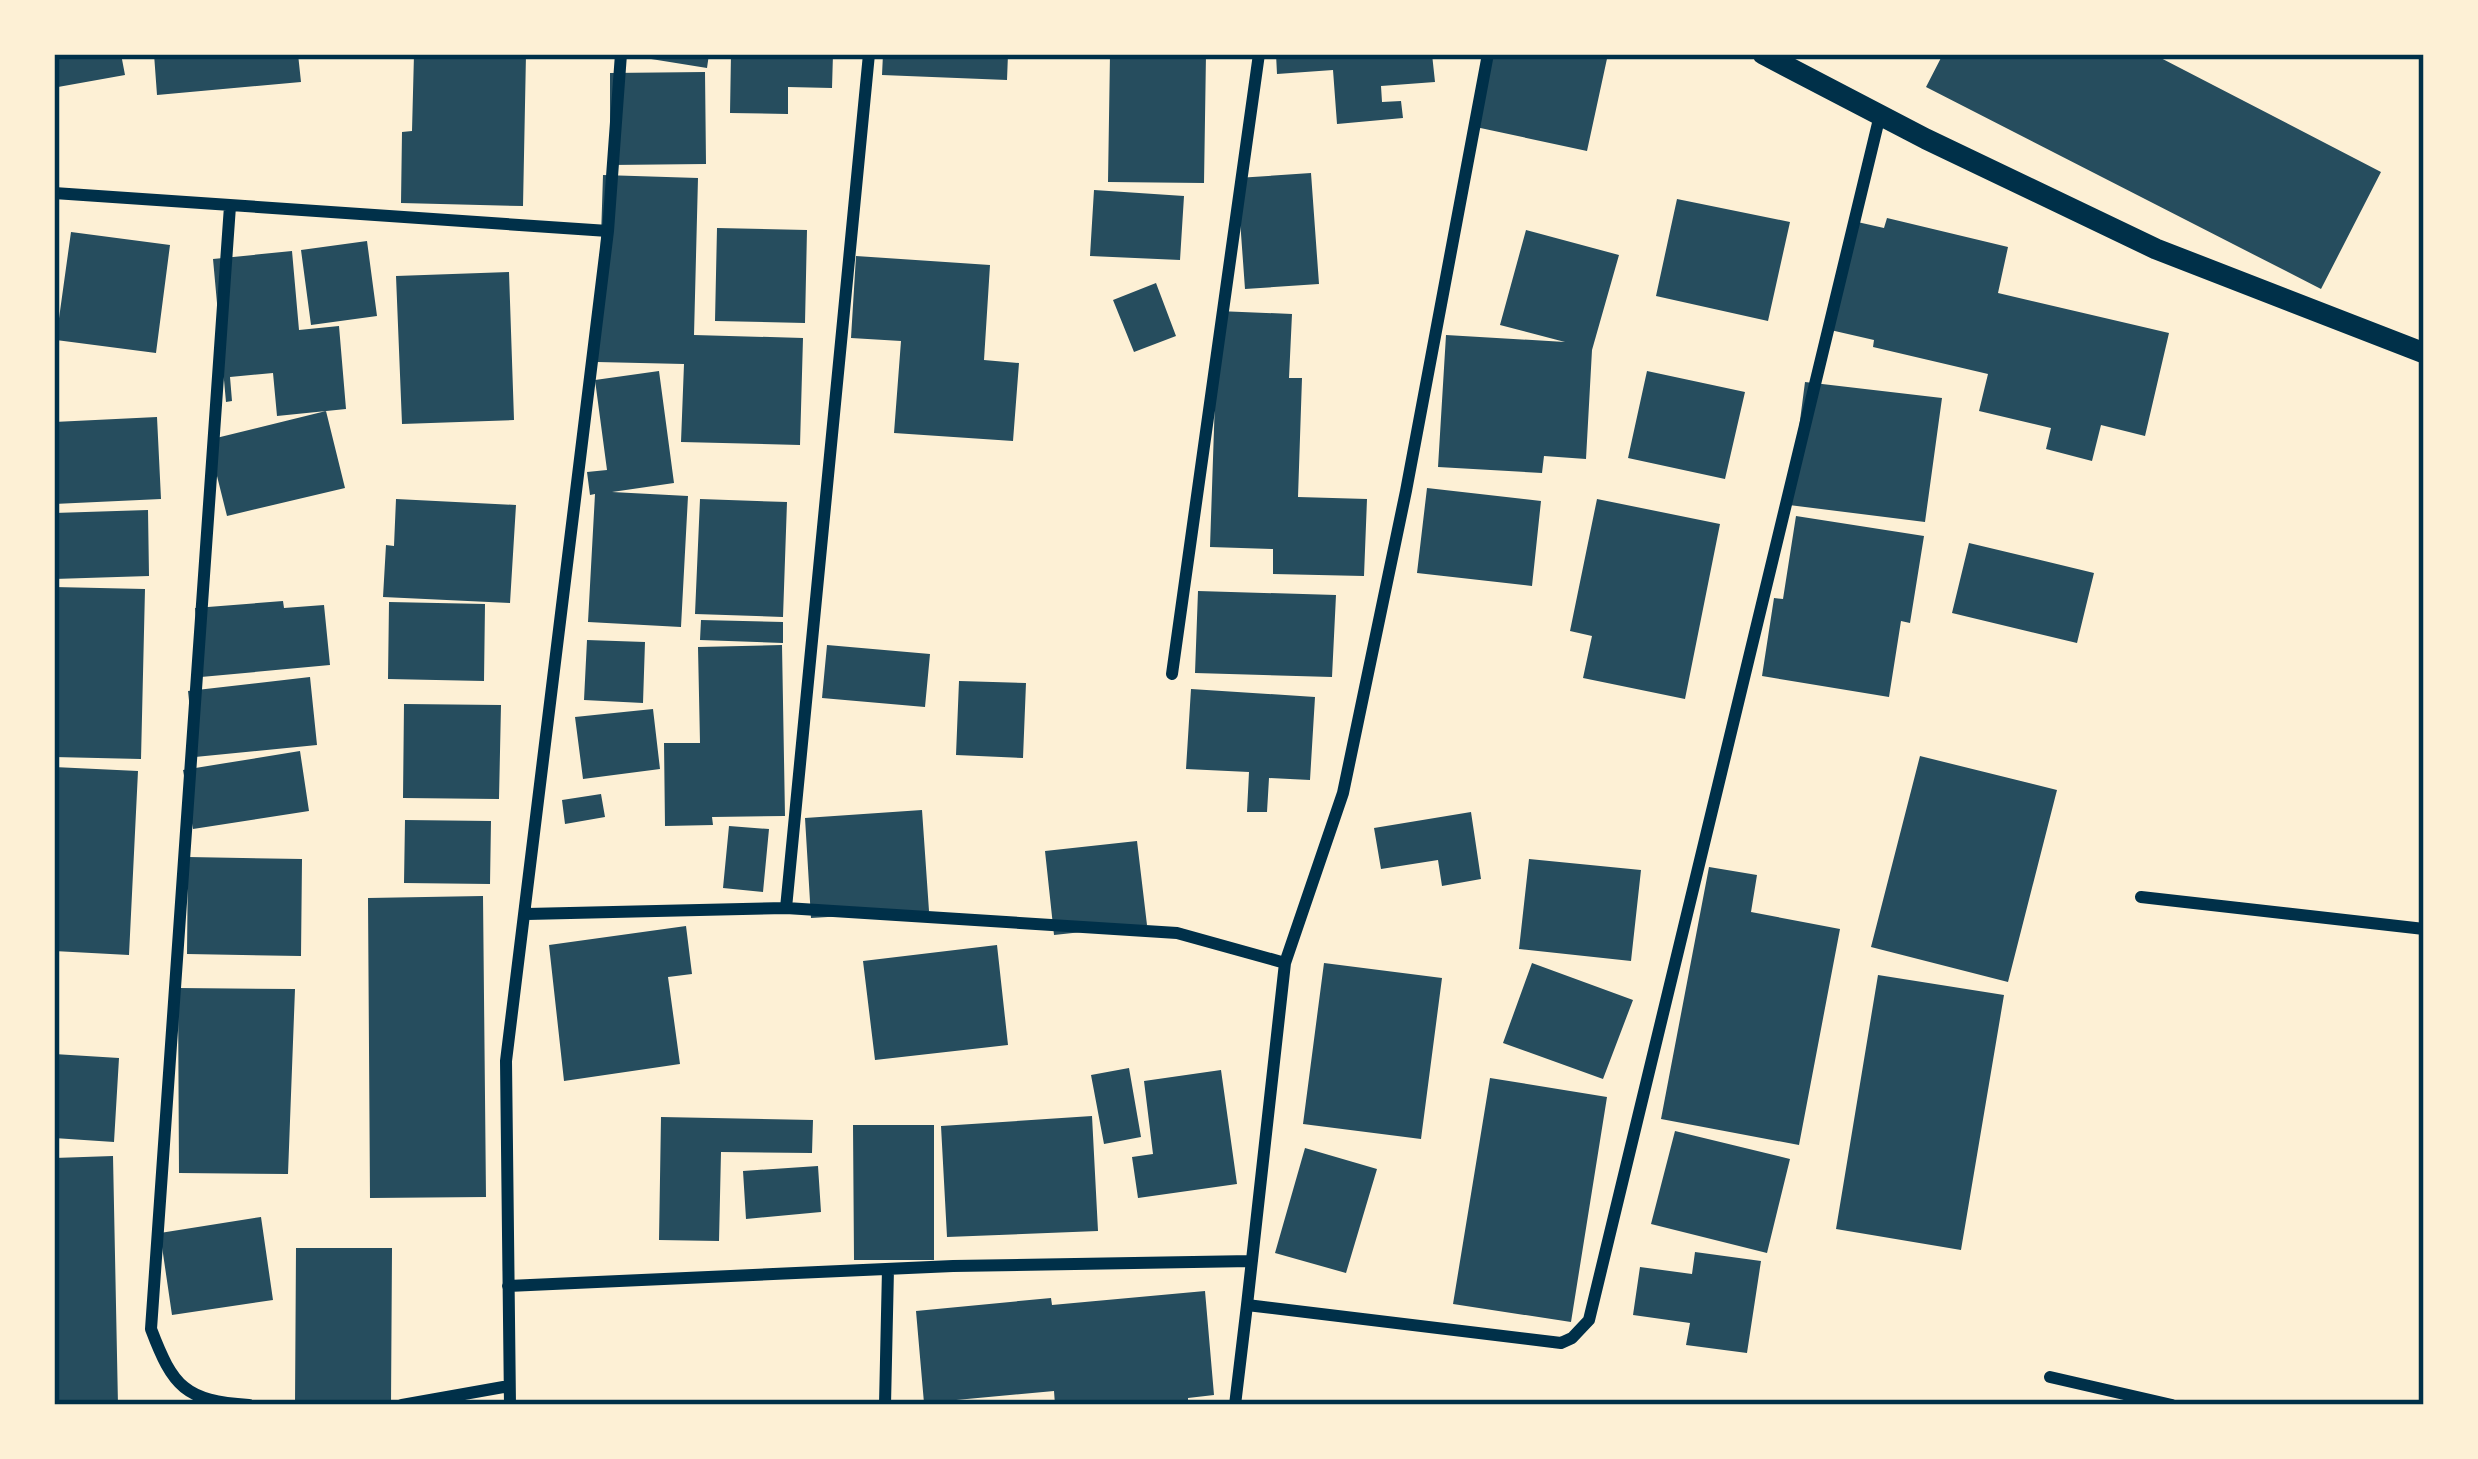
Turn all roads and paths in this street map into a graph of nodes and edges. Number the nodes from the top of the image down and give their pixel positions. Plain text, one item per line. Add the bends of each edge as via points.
1 (621, 54) edge
2 (869, 54) edge
3 (1258, 54) edge
4 (1488, 54) edge
5 (1763, 54) edge
6 (1880, 115) junction
7 (54, 193) edge
8 (230, 206) junction
9 (608, 231) junction
10 (2424, 353) edge
11 (1172, 674) dead end
12 (2141, 897) dead end
13 (786, 908) junction
14 (526, 914) junction
15 (2424, 928) edge
16 (1285, 963) junction
17 (1252, 1261) junction
18 (887, 1269) junction
19 (508, 1286) junction
20 (1247, 1305) junction
21 (2050, 1377) dead end
22 (509, 1386) junction
23 (249, 1405) edge
24 (402, 1405) edge
25 (510, 1405) edge
26 (885, 1405) edge
27 (1234, 1405) edge
28 (2172, 1405) edge

1 - 9 street
2 - 13 street
3 - 11 street
4 - 16 street via 1342,793
5 - 6 street
6 - 10 street via 2156,249
6 - 20 street via 1589,1320 1561,1343
7 - 8 street
8 - 9 street
8 - 23 street via 151,1329 168,1373 208,1402
9 - 14 street
12 - 15 street
13 - 14 street
13 - 16 street via 1177,933
14 - 19 street via 506,1061
16 - 17 street
17 - 18 street
17 - 20 street
18 - 19 street
18 - 26 street
19 - 22 street
20 - 27 street
21 - 28 street
22 - 24 street
22 - 25 street

